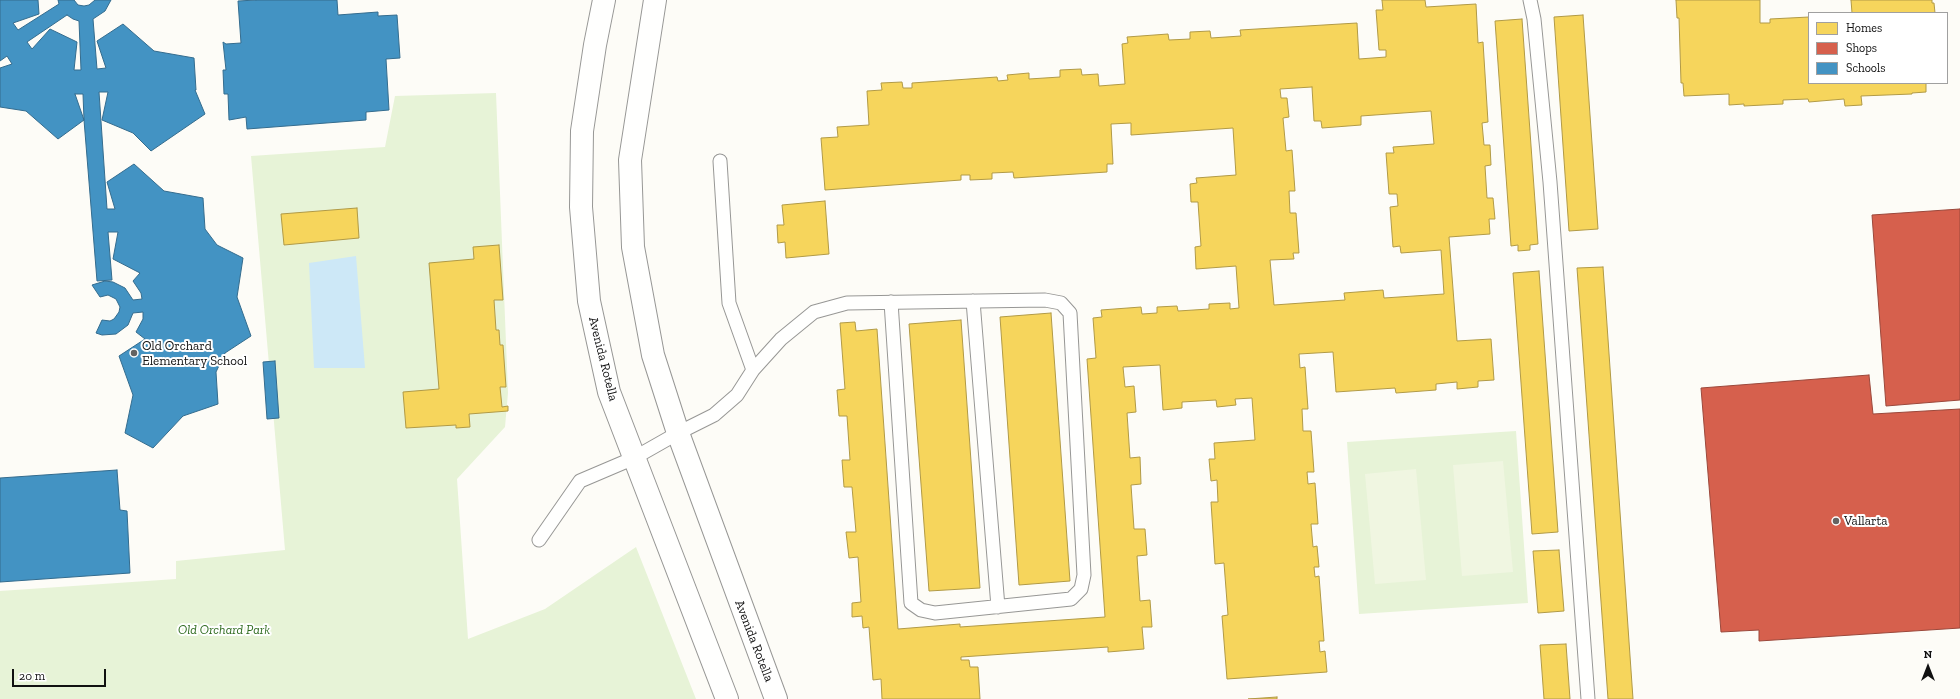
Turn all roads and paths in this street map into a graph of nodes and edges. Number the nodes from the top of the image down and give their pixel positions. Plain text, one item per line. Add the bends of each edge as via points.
1 (604, 0) edge
2 (655, 0) edge
3 (1530, 0) edge
4 (720, 161) dead end
5 (974, 301) junction
6 (891, 302) junction
7 (753, 370) junction
8 (678, 433) junction
9 (634, 458) junction
10 (539, 540) dead end
11 (998, 607) junction
12 (727, 699) edge
13 (776, 699) edge
14 (1588, 699) edge

1 - 9 street, Avenida Rotella via 582,131 581,207 589,301 609,392
2 - 8 street, Avenida Rotella via 630,160 633,247 653,356
3 - 14 lane via 1550,182
4 - 7 lane via 729,303
5 - 6 lane
5 - 11 lane
5 - 11 lane via 1044,300 1061,303 1070,313 1084,575 1081,589 1071,599
6 - 7 lane via 847,302 814,312 781,339
6 - 11 lane via 911,603 921,610 935,613
7 - 8 lane via 737,395 714,415
8 - 9 lane
8 - 13 street, Avenida Rotella
9 - 10 lane via 580,481
9 - 12 street, Avenida Rotella

